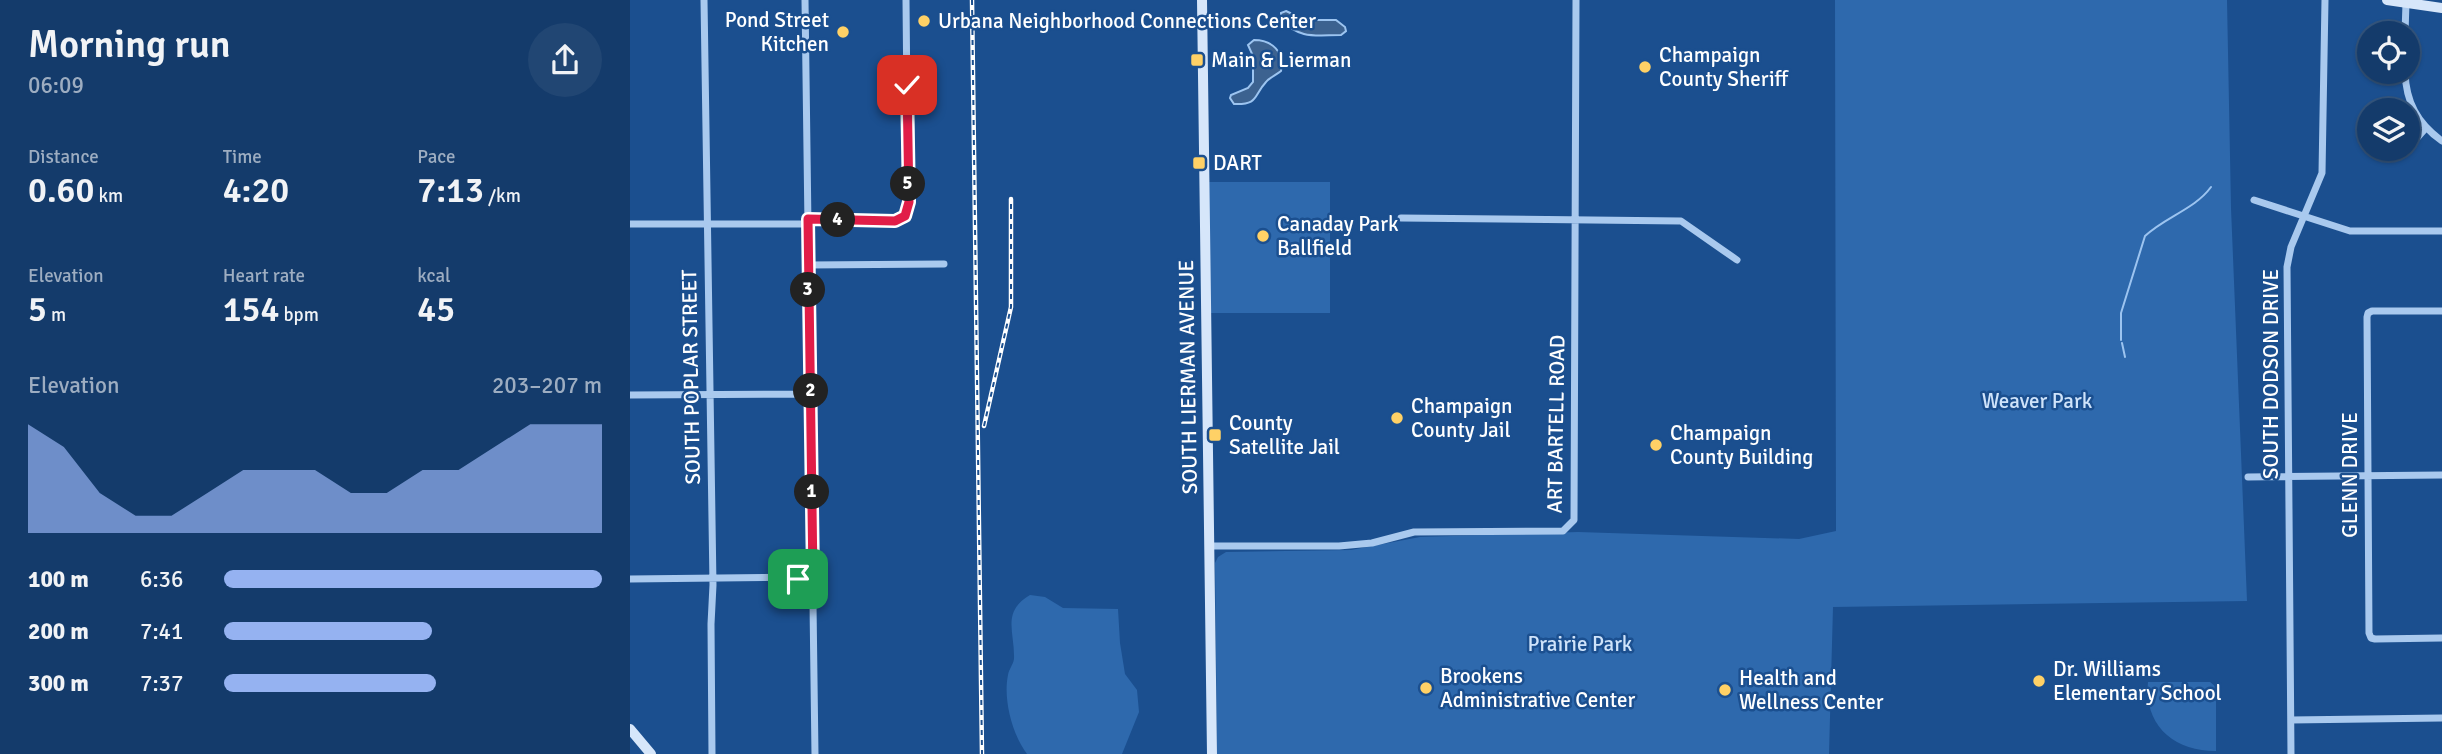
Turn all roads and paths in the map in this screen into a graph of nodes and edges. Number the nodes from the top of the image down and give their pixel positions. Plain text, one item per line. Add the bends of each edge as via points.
1 (704, 0) edge
2 (805, 0) edge
3 (906, 0) edge
4 (1202, 0) edge
5 (1576, 0) edge
6 (2325, 0) edge
7 (2387, 0) edge
8 (2406, 3) junction
9 (2442, 8) edge
10 (2405, 21) edge
11 (2405, 84) edge
12 (2425, 129) junction
13 (2420, 135) edge
14 (2442, 141) edge
15 (2254, 200) dead end
16 (2304, 216) junction
17 (1401, 218) dead end
18 (1576, 220) junction
19 (808, 222) junction
20 (630, 224) edge
21 (706, 224) junction
22 (2442, 231) edge
23 (1737, 260) dead end
24 (944, 264) dead end
25 (808, 265) junction
26 (2442, 311) edge
27 (709, 394) junction
28 (811, 394) junction
29 (630, 395) edge
30 (2442, 475) edge
31 (2368, 476) junction
32 (2248, 477) dead end
33 (2289, 477) junction
34 (1209, 546) junction
35 (712, 578) junction
36 (813, 578) junction
37 (630, 579) edge
38 (2442, 638) edge
39 (2442, 718) edge
40 (2291, 720) junction
41 (630, 729) edge
42 (651, 754) edge
43 (712, 754) edge
44 (815, 754) edge
45 (1212, 754) edge
46 (2291, 754) edge

1 - 21 street, SOUTH POPLAR STREET
2 - 19 street
3 - 19 street via 908,211 900,220
4 - 34 street, SOUTH LIERMAN AVENUE
5 - 18 street, ART BARTELL ROAD
6 - 16 street, SOUTH DODSON DRIVE via 2323,163 2320,182
7 - 8 street
8 - 9 street
8 - 10 street
11 - 12 street via 2411,107
12 - 13 street
12 - 14 street
15 - 16 street
16 - 22 street via 2358,232
16 - 33 street, SOUTH DODSON DRIVE via 2287,267
17 - 18 street
18 - 23 street via 1681,221
18 - 34 street, ART BARTELL ROAD via 1575,511 1567,529 1414,531 1372,543 1339,546
19 - 21 street
19 - 25 street
20 - 21 street
21 - 27 street, SOUTH POPLAR STREET
24 - 25 street
25 - 28 street
26 - 31 street, GLENN DRIVE via 2368,313
27 - 28 street
27 - 29 street
27 - 35 street, SOUTH POPLAR STREET
28 - 36 street
30 - 31 street
31 - 33 street
31 - 38 street, GLENN DRIVE via 2371,638
32 - 33 street
33 - 40 street, SOUTH DODSON DRIVE
34 - 45 street, SOUTH LIERMAN AVENUE
35 - 36 street
35 - 37 street
35 - 43 street, SOUTH POPLAR STREET
36 - 44 street
39 - 40 street
40 - 46 street, SOUTH DODSON DRIVE
41 - 42 street

